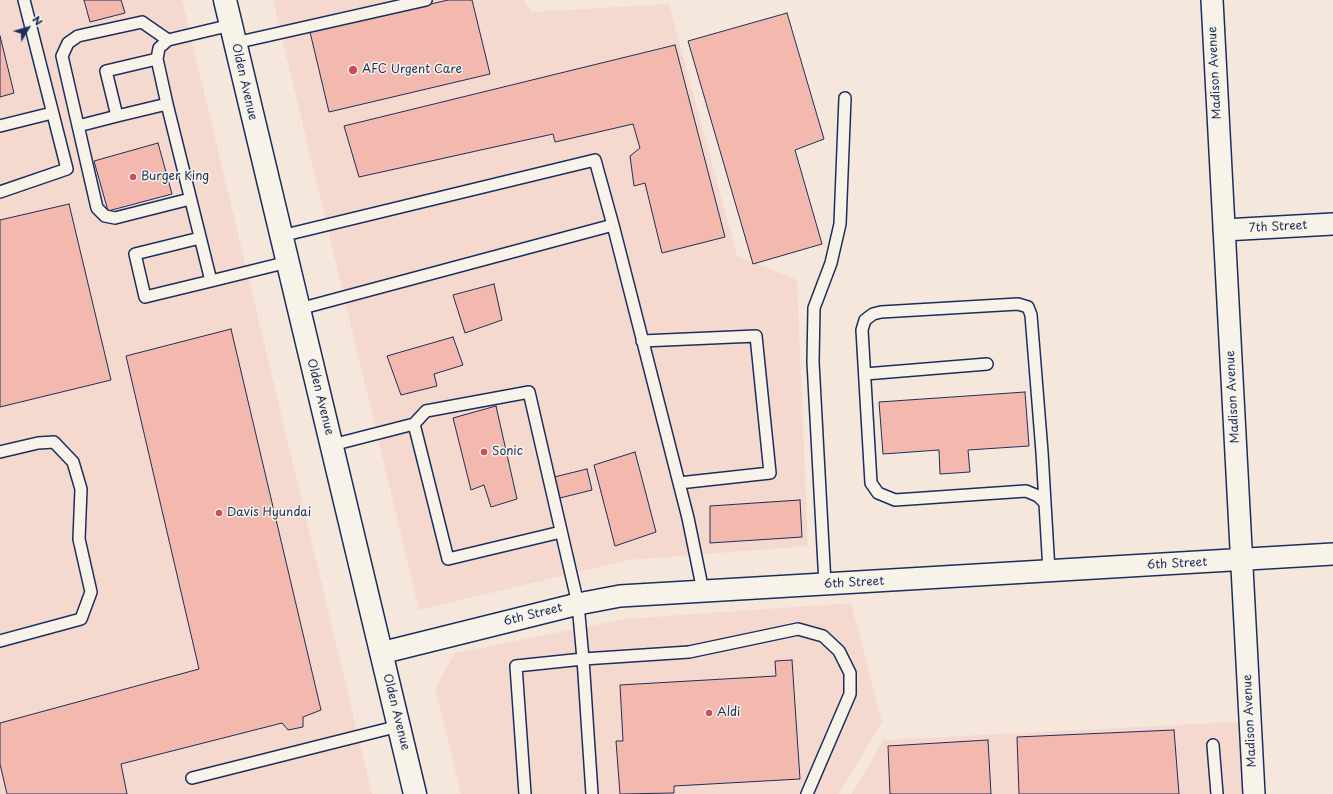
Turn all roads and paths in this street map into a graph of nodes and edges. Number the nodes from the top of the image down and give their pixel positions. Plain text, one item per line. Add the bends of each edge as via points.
1 (24, 0) edge
2 (225, 0) edge
3 (426, 0) edge
4 (1212, 0) edge
5 (233, 34) junction
6 (168, 40) junction
7 (157, 59) junction
8 (845, 98) dead end
9 (167, 104) junction
10 (52, 113) junction
11 (117, 116) junction
12 (0, 126) edge
13 (78, 126) junction
14 (0, 192) edge
15 (190, 199) junction
16 (1333, 224) edge
17 (613, 225) junction
18 (1224, 230) junction
19 (281, 236) junction
20 (200, 238) junction
21 (288, 262) junction
22 (211, 281) junction
23 (299, 309) junction
24 (642, 341) junction
25 (987, 364) dead end
26 (865, 374) junction
27 (414, 424) junction
28 (332, 445) junction
29 (0, 452) edge
30 (678, 483) junction
31 (1045, 503) junction
32 (561, 532) junction
33 (1333, 554) edge
34 (1241, 560) junction
35 (1049, 571) junction
36 (825, 584) junction
37 (703, 591) junction
38 (578, 604) junction
39 (0, 641) edge
40 (381, 653) junction
41 (583, 659) junction
42 (399, 726) junction
43 (1213, 745) dead end
44 (192, 778) dead end
45 (415, 794) edge
46 (525, 794) edge
47 (592, 794) edge
48 (807, 794) edge
49 (1216, 794) edge
50 (1254, 794) edge

1 - 10 lane
2 - 5 main road, Olden Avenue
3 - 5 lane
4 - 18 street, Madison Avenue
5 - 6 lane
5 - 19 main road, Olden Avenue
6 - 7 lane via 159,48
6 - 13 lane via 142,22 78,36 68,43 62,56
7 - 9 lane
7 - 11 lane via 106,71
8 - 36 lane via 840,224 831,263 814,308 813,362
9 - 11 lane
9 - 15 lane
10 - 12 lane
10 - 14 lane via 67,169
11 - 13 lane
13 - 15 lane via 97,208 105,216 115,218
15 - 20 lane
16 - 18 street, 7th Street
17 - 19 lane via 595,160
17 - 23 lane
17 - 24 lane
18 - 34 street, Madison Avenue
19 - 21 main road, Olden Avenue
20 - 22 lane
20 - 22 lane via 135,254 145,297
21 - 22 lane
21 - 23 main road, Olden Avenue
23 - 28 main road, Olden Avenue
24 - 30 lane
24 - 30 lane via 756,336 770,473
25 - 26 lane
26 - 31 lane via 871,483 878,493 895,500 1026,491 1038,496
26 - 31 lane via 862,330 865,320 873,314 1018,304 1028,307 1031,315
27 - 28 lane
27 - 32 lane via 448,559
27 - 32 lane via 426,410 529,392
28 - 40 main road, Olden Avenue
29 - 39 lane via 54,442 73,462 81,490 79,538 91,592 81,619
30 - 37 lane
31 - 35 lane
32 - 38 lane
33 - 34 street, 6th Street
34 - 35 street, 6th Street
34 - 50 street, Madison Avenue
35 - 36 street, 6th Street
36 - 37 street, 6th Street
37 - 38 street, 6th Street via 620,596
38 - 40 street, 6th Street
38 - 41 lane
40 - 42 main road, Olden Avenue
41 - 46 lane via 516,666
41 - 47 lane
41 - 48 lane via 689,652 798,629 823,636 839,651 850,673 850,694
42 - 44 lane
42 - 45 main road, Olden Avenue
43 - 49 lane

